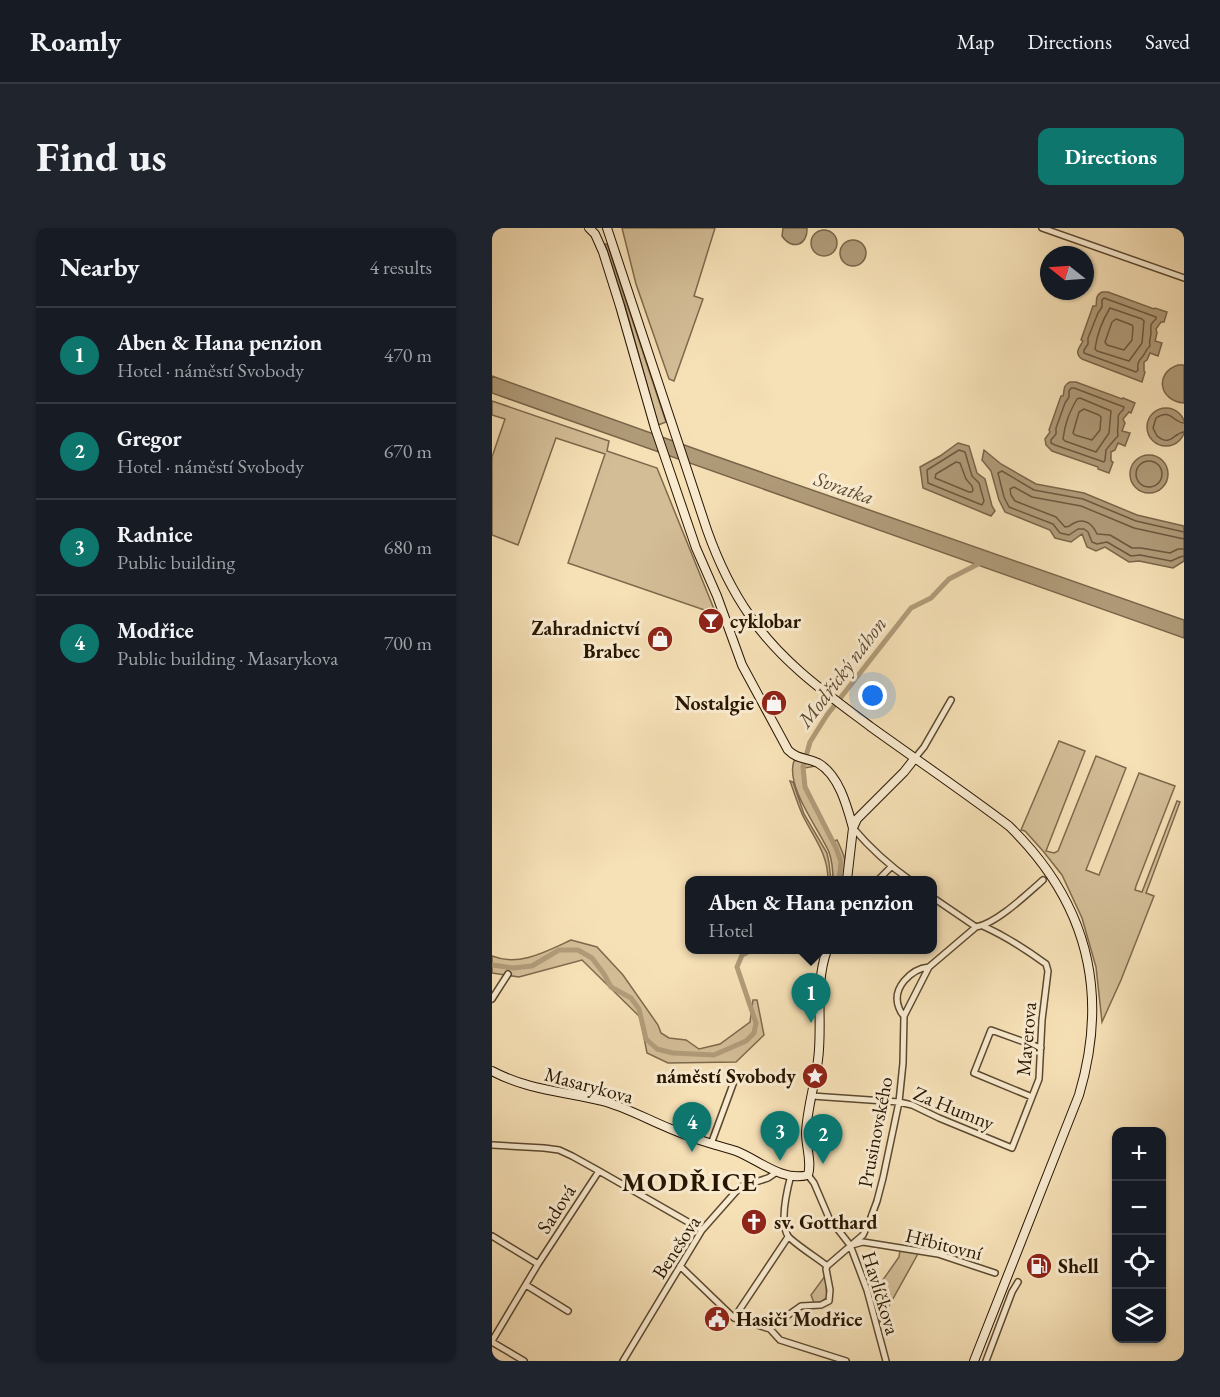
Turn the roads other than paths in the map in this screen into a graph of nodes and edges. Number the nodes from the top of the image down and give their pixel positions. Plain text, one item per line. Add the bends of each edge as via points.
1 (589, 228) edge
2 (607, 228) edge
3 (1042, 228) edge
4 (1184, 278) edge
5 (951, 700) dead end
6 (915, 758) junction
7 (853, 828) junction
8 (891, 867) junction
9 (847, 876) edge
10 (882, 876) edge
11 (904, 876) edge
12 (1043, 880) dead end
13 (937, 900) edge
14 (983, 926) junction
15 (976, 927) junction
16 (826, 954) edge
17 (929, 967) junction
18 (508, 974) dead end
19 (492, 999) edge
20 (904, 1016) junction
21 (1041, 1048) junction
22 (492, 1071) edge
23 (736, 1076) dead end
24 (812, 1096) junction
25 (1032, 1096) junction
26 (898, 1102) junction
27 (711, 1144) junction
28 (492, 1145) edge
29 (1012, 1148) joint
30 (599, 1171) junction
31 (777, 1172) junction
32 (791, 1174) junction
33 (808, 1174) junction
34 (702, 1230) junction
35 (492, 1236) edge
36 (788, 1237) junction
37 (850, 1245) junction
38 (538, 1264) junction
39 (680, 1266) junction
40 (827, 1266) junction
41 (995, 1273) dead end
42 (1018, 1282) dead end
43 (526, 1285) junction
44 (567, 1311) dead end
45 (734, 1318) junction
46 (770, 1329) junction
47 (492, 1342) edge
48 (524, 1361) edge
49 (623, 1361) edge
50 (846, 1361) edge
51 (886, 1361) edge
52 (974, 1361) edge
53 (986, 1361) edge

1 - 7 street via 603,252 665,458 742,665 788,750 826,768 848,806
2 - 6 street via 686,469 716,554 736,596 779,652 804,676
3 - 4 street
5 - 6 street
6 - 7 street via 863,812
6 - 52 street via 1009,826 1039,858 1071,910 1090,976 1092,1027 1082,1084
7 - 8 street
7 - 9 street
8 - 10 street
8 - 11 street
12 - 14 street
13 - 15 street
14 - 15 street
14 - 21 street, Mayerova via 1046,964
15 - 17 street, Prusinovského
16 - 24 street via 819,986 819,1047
17 - 20 street, Prusinovského
17 - 20 street, Prusinovského via 920,968 900,986 898,1008
18 - 19 street
20 - 26 street, Prusinovského
21 - 25 street, Mayerova via 1039,1079
21 - 25 street via 991,1030 974,1073
22 - 27 street, Masarykova via 543,1090 602,1101
23 - 27 street
24 - 26 street, Za Humny
24 - 33 street via 807,1131
25 - 29 street, Mayerova
26 - 29 street, Za Humny
26 - 37 street, Prusinovského via 877,1201 863,1234
27 - 31 street, Masarykova via 736,1151
28 - 30 street via 559,1150
30 - 34 street
30 - 38 street, Sadová
31 - 32 street
31 - 34 street, Benešova via 740,1188
32 - 33 street
32 - 36 street via 784,1208
33 - 37 street, Havlíčkova via 829,1218
34 - 39 street, Benešova
35 - 38 street
36 - 40 street
36 - 45 street
37 - 40 street, Prusinovského
37 - 41 street, Hřbitovní via 863,1242 938,1254
37 - 51 street, Havlíčkova
38 - 43 street, Sadová
39 - 45 street
39 - 49 street, Benešova
40 - 46 street via 831,1297 826,1303 801,1306
42 - 53 street
43 - 44 street
43 - 47 street, Sadová
45 - 46 street
46 - 50 street via 780,1340
47 - 48 street

